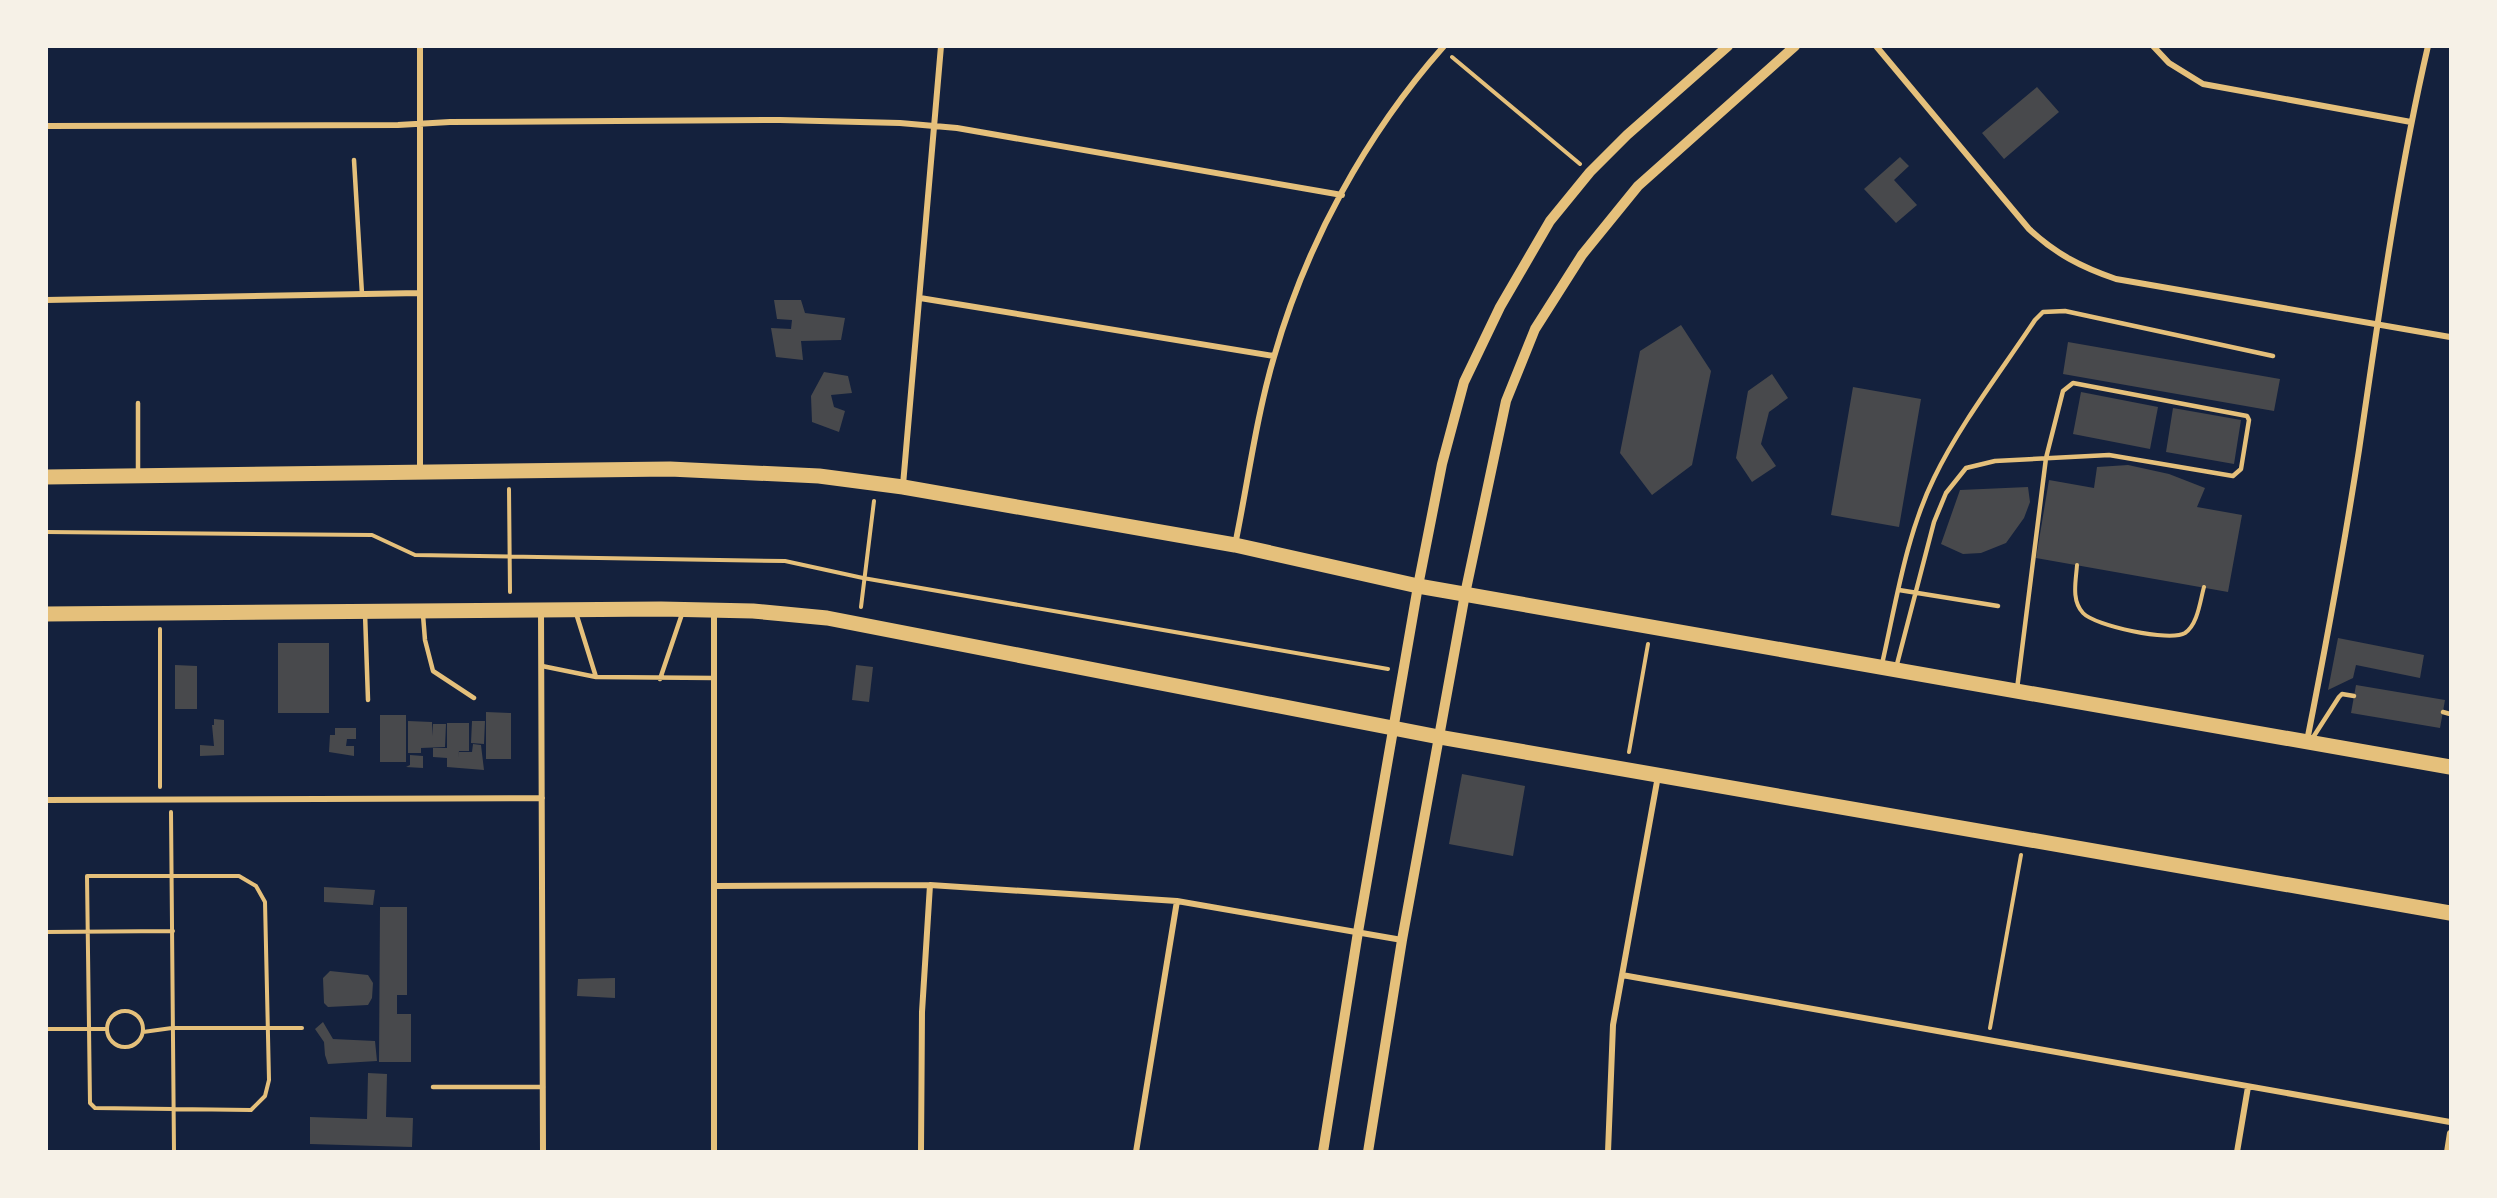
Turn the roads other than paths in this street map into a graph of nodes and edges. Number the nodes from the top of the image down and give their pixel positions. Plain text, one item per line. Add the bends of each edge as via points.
1 (420, 46) edge
2 (941, 46) edge
3 (1728, 46) edge
4 (1795, 46) edge
5 (1876, 46) edge
6 (2153, 46) edge
7 (2428, 46) edge
8 (1442, 47) edge
9 (2411, 122) junction
10 (419, 124) junction
11 (46, 126) edge
12 (934, 126) junction
13 (354, 160) dead end
14 (1342, 195) junction
15 (420, 293) junction
16 (362, 294) junction
17 (920, 298) junction
18 (46, 300) edge
19 (2377, 323) junction
20 (2451, 337) edge
21 (1274, 356) junction
22 (2273, 356) dead end
23 (138, 403) dead end
24 (2046, 458) junction
25 (420, 473) junction
26 (138, 476) junction
27 (46, 477) edge
28 (903, 487) junction
29 (1235, 545) junction
30 (1418, 586) junction
31 (1899, 590) junction
32 (1914, 592) junction
33 (1465, 594) junction
34 (1998, 606) dead end
35 (684, 609) junction
36 (714, 609) junction
37 (575, 610) junction
38 (541, 611) junction
39 (423, 612) junction
40 (365, 613) junction
41 (46, 614) edge
42 (542, 666) junction
43 (1888, 669) junction
44 (596, 677) junction
45 (714, 678) junction
46 (660, 679) junction
47 (2017, 691) junction
48 (2354, 696) dead end
49 (474, 698) dead end
50 (368, 700) dead end
51 (2443, 712) dead end
52 (2451, 714) edge
53 (1393, 728) junction
54 (1439, 737) junction
55 (2309, 742) junction
56 (2451, 767) edge
57 (1658, 776) junction
58 (542, 798) junction
59 (46, 800) edge
60 (930, 885) junction
61 (715, 886) junction
62 (1177, 901) junction
63 (2451, 913) edge
64 (1358, 932) junction
65 (1402, 940) junction
66 (1622, 975) junction
67 (433, 1087) dead end
68 (543, 1087) junction
69 (2248, 1087) junction
70 (2451, 1122) edge
71 (2451, 1133) edge
72 (543, 1152) edge
73 (714, 1152) edge
74 (921, 1152) edge
75 (1136, 1152) edge
76 (1323, 1152) edge
77 (1368, 1152) edge
78 (1608, 1152) edge
79 (2237, 1152) edge
80 (2447, 1152) edge

1 - 10 street
2 - 12 street
3 - 30 street via 1590,172 1544,231 1500,307 1464,382 1442,464
4 - 33 street via 1638,186 1582,255 1535,329 1506,401
5 - 19 street via 2029,229 2052,251 2083,268 2116,279
6 - 9 street via 2169,63 2203,84
7 - 9 street
8 - 14 street via 1402,99
9 - 19 street
10 - 11 street
10 - 12 street via 780,120
10 - 15 street
12 - 14 street
12 - 17 street
13 - 16 lane
14 - 21 street via 1301,278
15 - 16 street
15 - 25 street
16 - 18 street
17 - 21 street
17 - 28 street
19 - 20 street
19 - 55 street
21 - 29 street
22 - 31 lane via 2066,311 2043,312 1934,477 1920,511
23 - 26 lane
24 - 24 lane via 2109,455 2233,476 2241,469 2249,420 2241,413 2073,383 2063,391
24 - 32 lane via 1981,462 1961,473 1946,493 1934,522
24 - 47 lane
25 - 26 main road
25 - 28 main road via 716,469
26 - 27 main road
28 - 29 main road
29 - 30 main road
30 - 33 main road
30 - 53 street
31 - 32 lane
31 - 43 lane
32 - 34 lane
32 - 43 lane
33 - 43 main road
33 - 54 street
35 - 36 main road
35 - 37 main road
35 - 46 lane
36 - 45 street
36 - 53 main road via 860,623
37 - 38 main road
37 - 44 lane
38 - 39 main road
38 - 42 street
39 - 40 main road
39 - 49 lane via 433,671
40 - 41 main road
40 - 50 lane
42 - 44 lane
42 - 58 street
43 - 47 main road
44 - 46 lane
45 - 46 lane
45 - 61 street
47 - 55 main road
48 - 55 lane via 2339,697
51 - 52 lane
53 - 54 main road
53 - 64 street
54 - 57 main road
54 - 65 street
55 - 56 main road
57 - 63 main road
57 - 66 street
58 - 59 street
58 - 68 street
60 - 61 street
60 - 62 street
60 - 74 street via 922,1012
61 - 73 street
62 - 64 street
62 - 75 street
64 - 65 street
64 - 76 street
65 - 77 street
66 - 69 street
66 - 78 street via 1611,1053
67 - 68 lane
68 - 72 street
69 - 70 street
69 - 79 street
71 - 80 street

